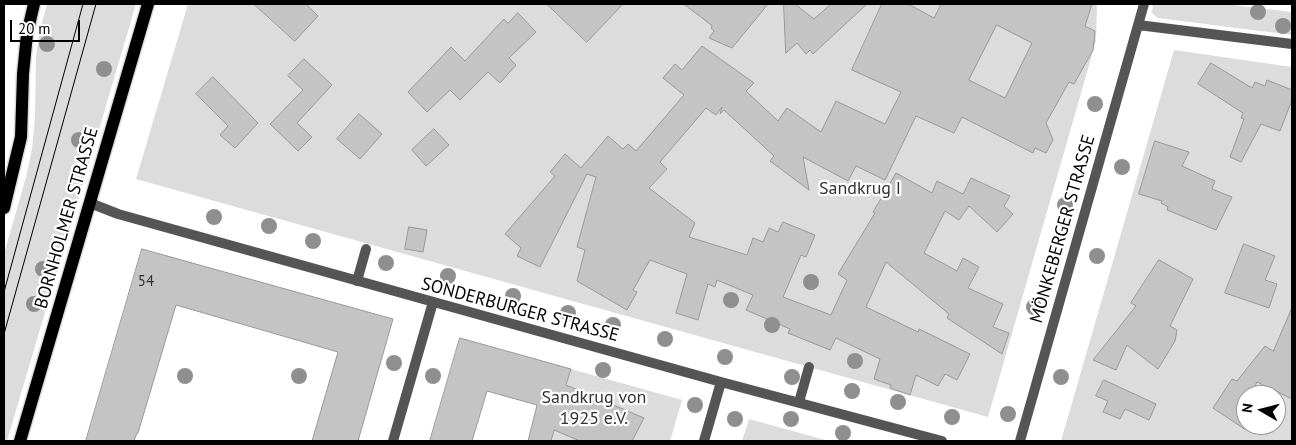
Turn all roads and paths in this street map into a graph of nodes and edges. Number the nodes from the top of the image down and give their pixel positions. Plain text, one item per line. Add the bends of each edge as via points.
1 (34, 4) edge
2 (148, 4) edge
3 (1144, 4) edge
4 (1138, 25) junction
5 (1292, 44) edge
6 (90, 203) junction
7 (4, 208) edge
8 (366, 249) dead end
9 (357, 281) junction
10 (433, 302) junction
11 (809, 367) dead end
12 (721, 382) junction
13 (799, 402) junction
14 (20, 441) edge
15 (393, 441) edge
16 (704, 441) edge
17 (942, 441) edge
18 (1020, 441) edge

1 - 7 main road via 22,74 21,137
2 - 6 main road, BORNHOLMER STRASSE
3 - 4 street, MÖNKEBERGER STRASSE
4 - 5 street
4 - 18 street, MÖNKEBERGER STRASSE
6 - 9 street, SONDERBURGER STRASSE via 118,214
6 - 14 main road, BORNHOLMER STRASSE
8 - 9 street
9 - 10 street, SONDERBURGER STRASSE
10 - 12 street, SONDERBURGER STRASSE
10 - 15 street
11 - 13 street
12 - 13 street, SONDERBURGER STRASSE
12 - 16 street
13 - 17 street, SONDERBURGER STRASSE

